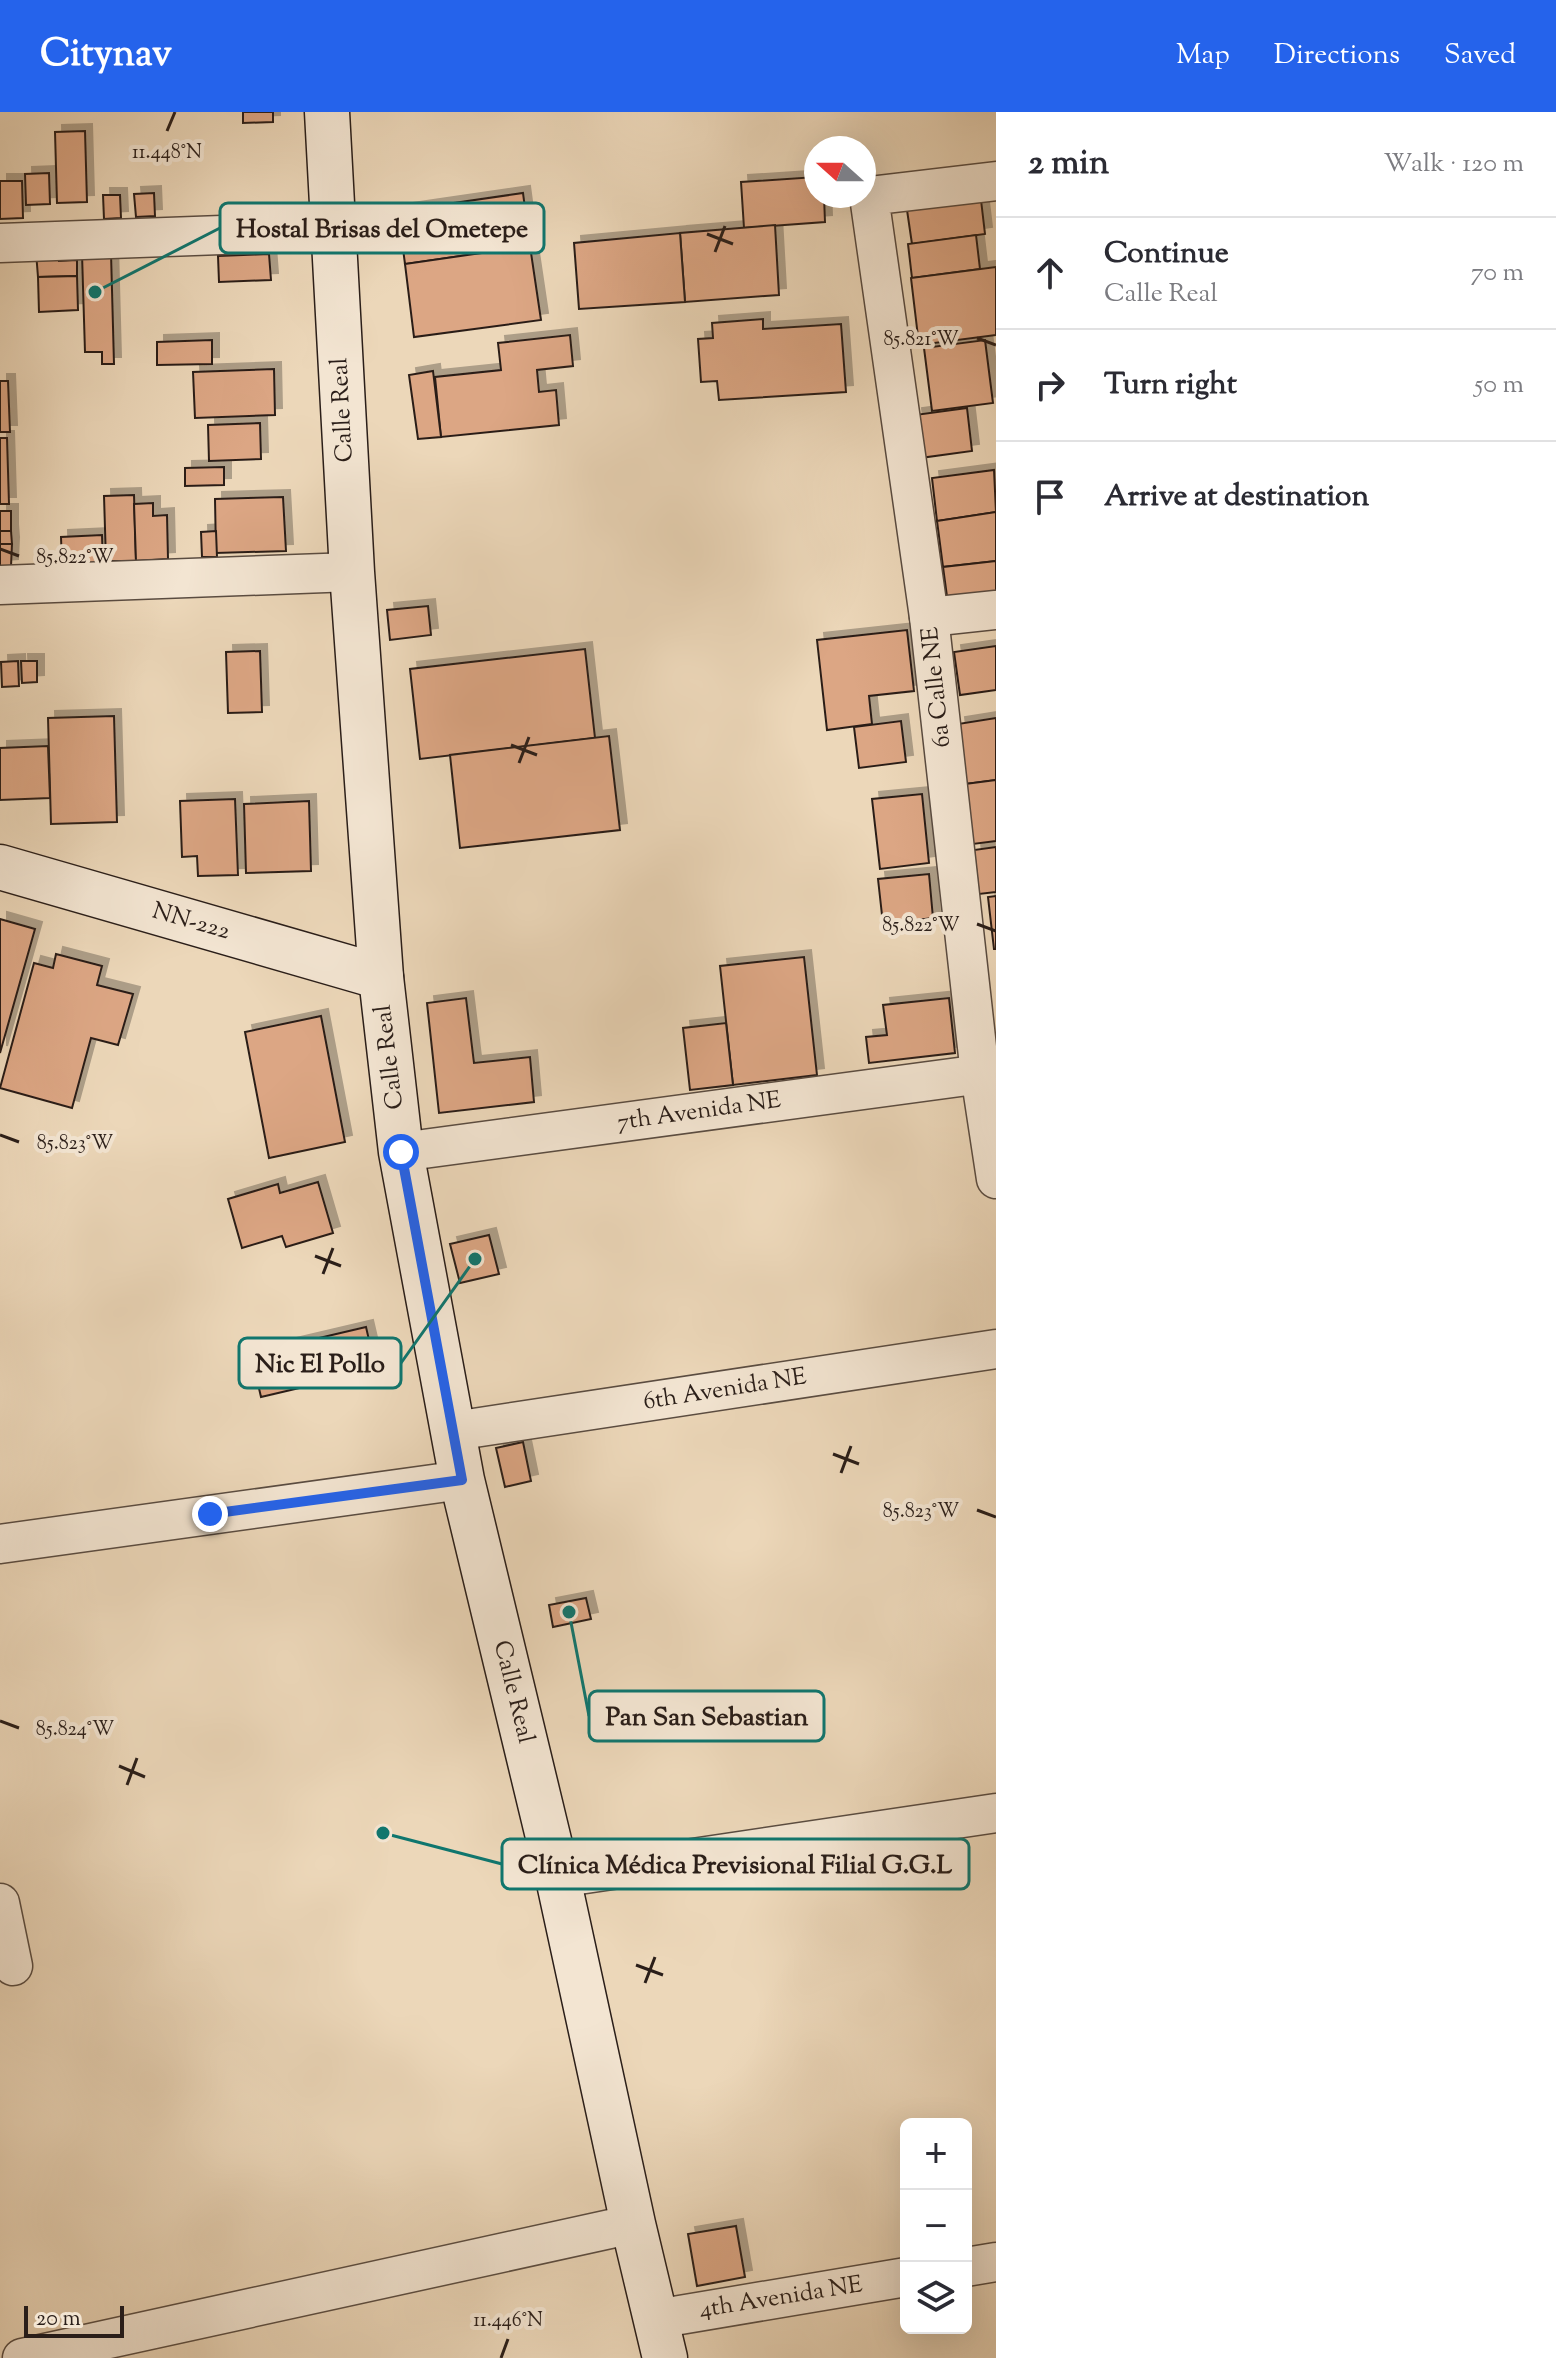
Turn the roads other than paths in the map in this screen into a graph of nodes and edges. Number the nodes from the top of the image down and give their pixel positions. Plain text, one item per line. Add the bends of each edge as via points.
1 (327, 112) edge
2 (996, 181) edge
3 (333, 231) junction
4 (0, 243) edge
5 (352, 572) junction
6 (0, 585) edge
7 (996, 610) edge
8 (929, 617) junction
9 (0, 867) edge
10 (381, 977) junction
11 (988, 1073) edge
12 (401, 1152) junction
13 (996, 1179) edge
14 (996, 1349) edge
15 (454, 1431) junction
16 (462, 1480) junction
17 (0, 1544) edge
18 (996, 1813) edge
19 (558, 1878) junction
20 (0, 1903) edge
21 (13, 1966) dead end
22 (633, 2224) junction
23 (996, 2262) edge
24 (972, 2266) edge
25 (900, 2278) edge
26 (660, 2338) edge
27 (22, 2358) edge

1 - 3 main road, Calle Real
2 - 8 street, 6a Calle NE via 869,196
3 - 4 street
3 - 5 main road, Calle Real
5 - 6 street
5 - 10 main road, Calle Real
7 - 8 street
8 - 11 street, 6a Calle NE
9 - 10 main road, NN-222
10 - 12 main road, Calle Real
11 - 12 street, 7th Avenida NE
11 - 13 street, 6a Calle NE
12 - 15 main road, Calle Real
14 - 15 street, 6th Avenida NE
15 - 16 main road, Calle Real
16 - 17 street
16 - 19 main road, Calle Real
18 - 19 street
19 - 22 main road, Calle Real
20 - 21 street
22 - 26 main road, Calle Real
22 - 27 street
23 - 24 street
25 - 26 street, 4th Avenida NE

